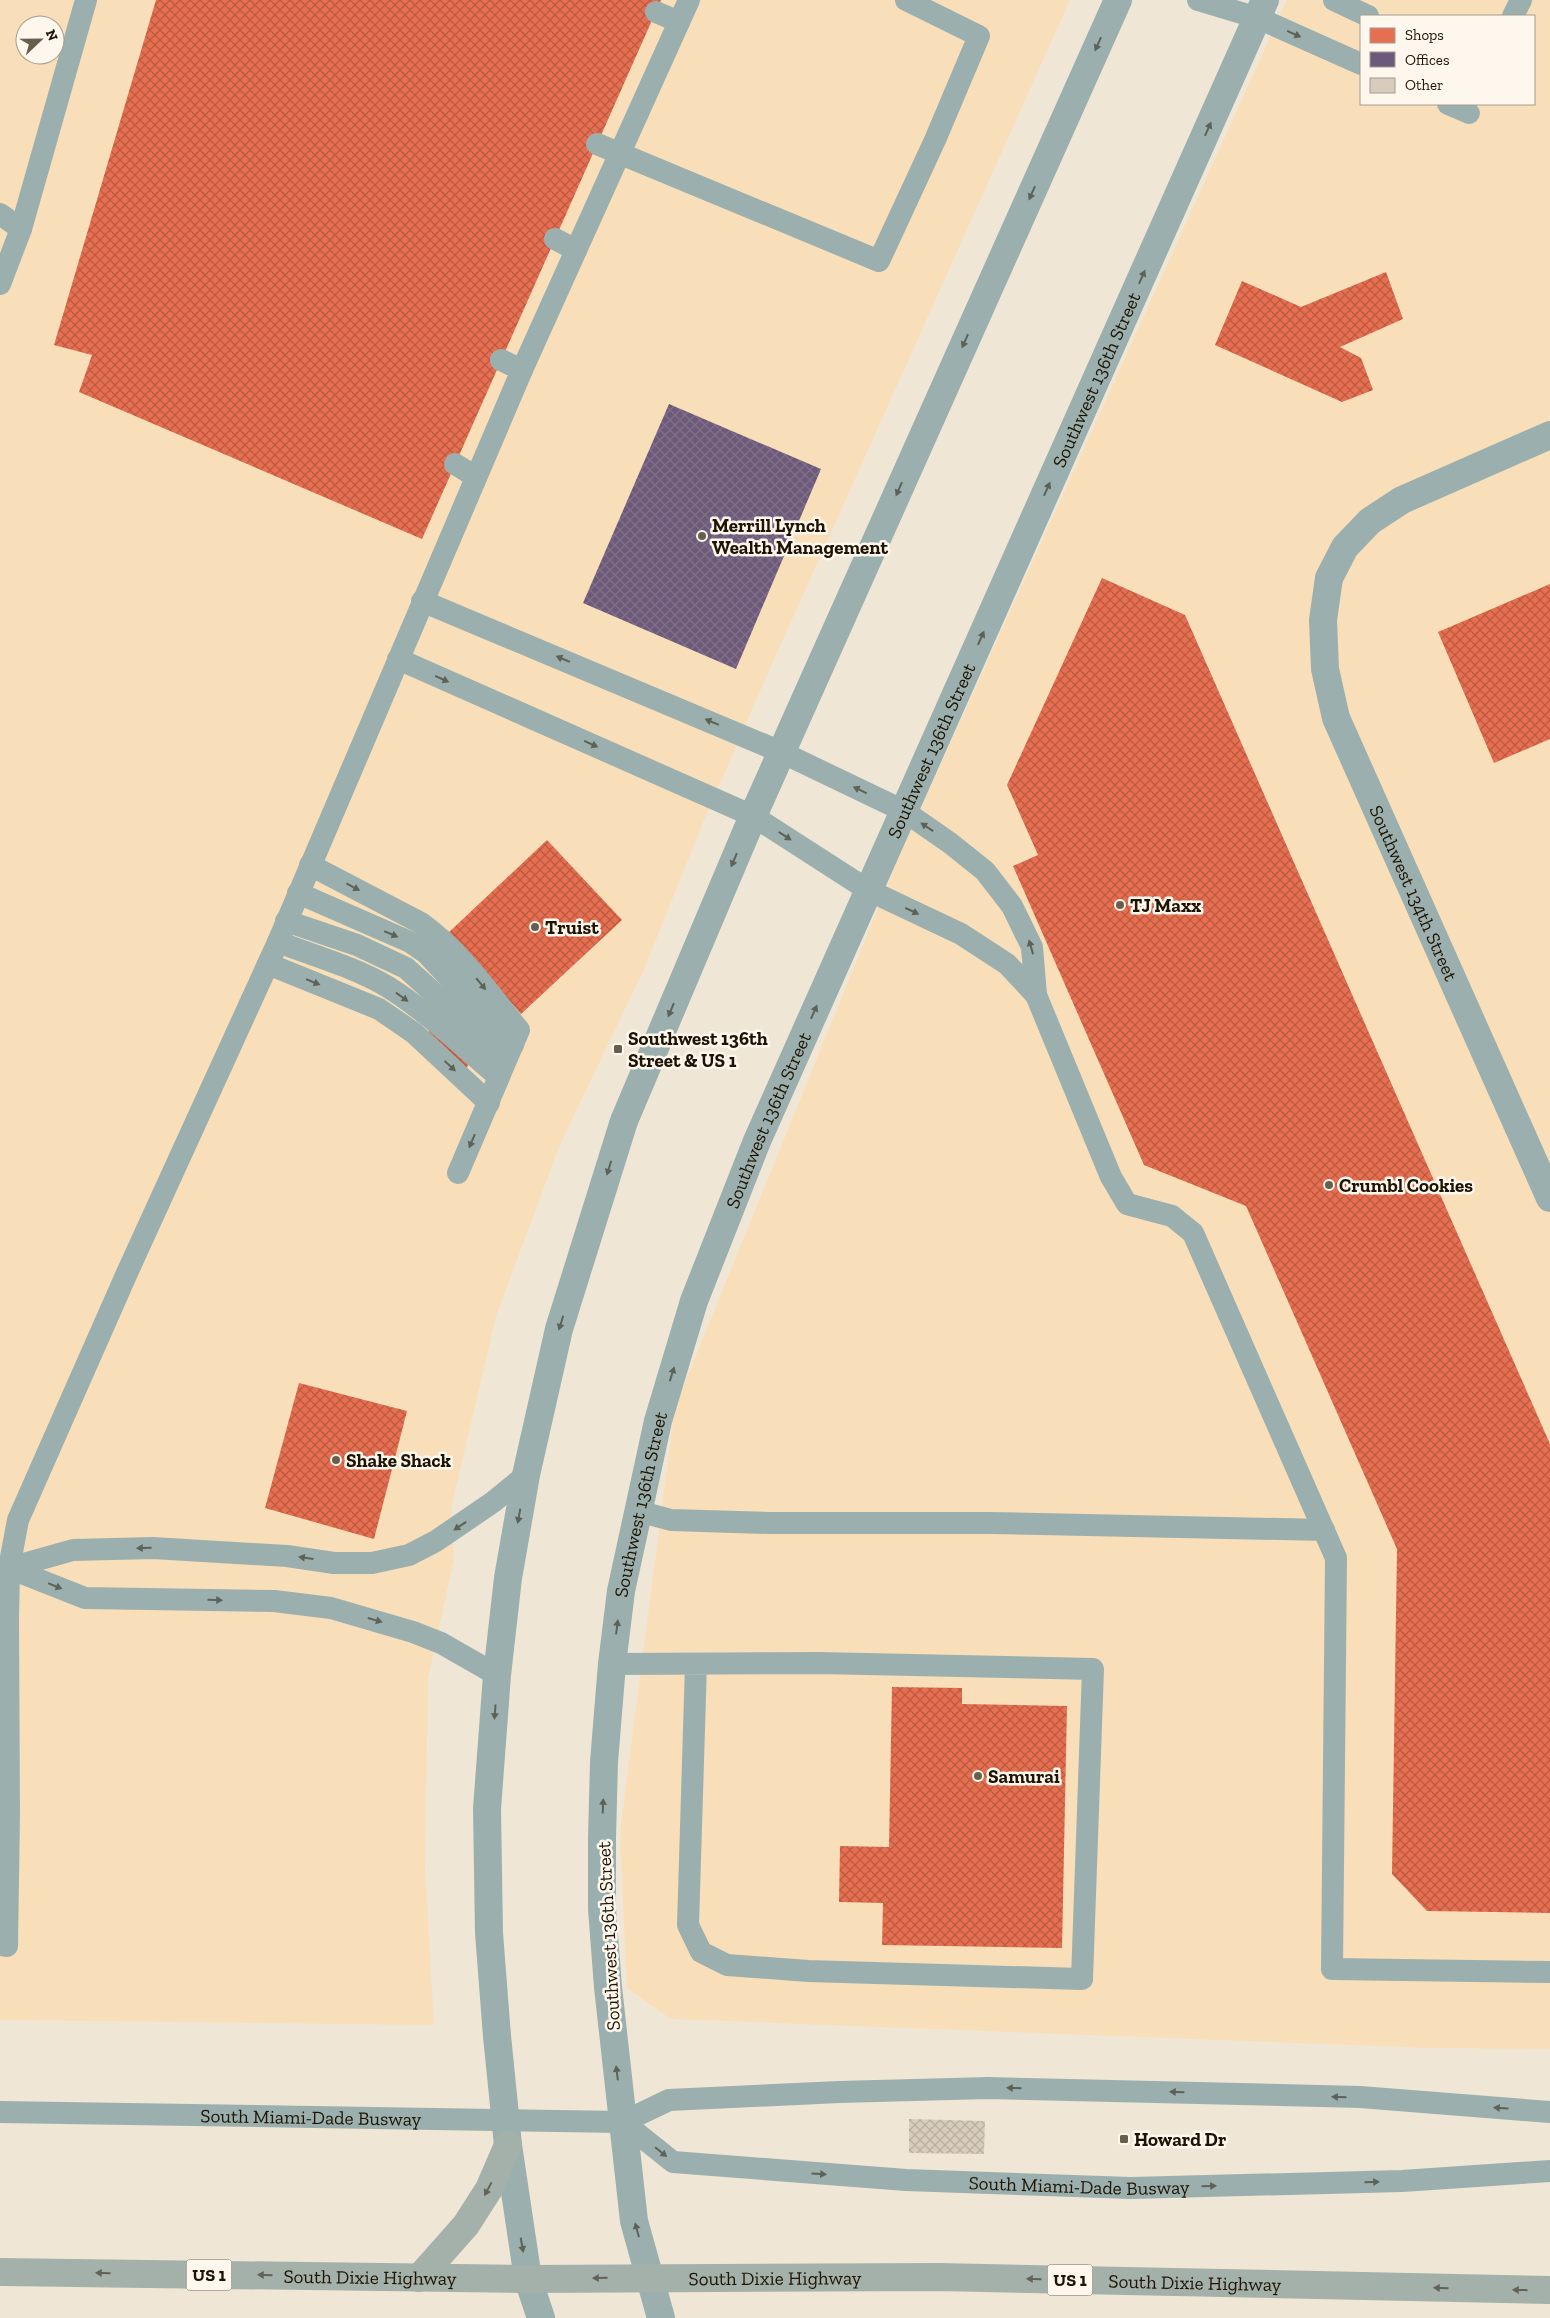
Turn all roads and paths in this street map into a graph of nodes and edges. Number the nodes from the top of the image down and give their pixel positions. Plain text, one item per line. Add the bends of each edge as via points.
1 (86, 0) edge
2 (689, 0) edge
3 (906, 0) edge
4 (1118, 0) edge
5 (1198, 0) edge
6 (1334, 0) edge
7 (1521, 0) edge
8 (1262, 9) edge
9 (656, 12) dead end
10 (1366, 15) edge
11 (1514, 15) edge
12 (679, 22) junction
13 (1360, 63) edge
14 (1450, 105) edge
15 (1469, 113) dead end
16 (597, 144) dead end
17 (620, 152) junction
18 (0, 214) edge
19 (21, 229) junction
20 (555, 239) dead end
21 (576, 250) junction
22 (0, 284) edge
23 (502, 360) dead end
24 (522, 370) junction
25 (1550, 435) edge
26 (455, 464) dead end
27 (476, 477) junction
28 (422, 601) junction
29 (398, 659) junction
30 (781, 752) junction
31 (904, 811) junction
32 (753, 816) junction
33 (310, 865) junction
34 (868, 890) junction
35 (298, 893) junction
36 (286, 921) junction
37 (278, 942) junction
38 (268, 964) junction
39 (1036, 995) junction
40 (506, 1060) junction
41 (488, 1103) junction
42 (458, 1173) dead end
43 (1550, 1198) edge
44 (526, 1474) junction
45 (638, 1511) junction
46 (1324, 1530) junction
47 (5, 1568) edge
48 (612, 1664) junction
49 (696, 1664) junction
50 (497, 1675) junction
51 (0, 1945) edge
52 (1550, 1972) edge
53 (0, 2112) edge
54 (1550, 2112) edge
55 (623, 2122) junction
56 (507, 2132) junction
57 (1550, 2171) edge
58 (0, 2272) edge
59 (649, 2277) junction
60 (419, 2278) junction
61 (528, 2279) junction
62 (1550, 2290) edge
63 (541, 2318) edge
64 (660, 2318) edge

1 - 19 lane
2 - 12 lane
3 - 17 lane via 980,36 880,261
4 -> 30 street
5 - 8 lane
6 - 10 lane
7 - 11 lane
8 -> 13 lane
31 -> 8 street, Southwest 136th Street
9 - 12 lane
12 - 17 lane
14 - 15 lane
16 - 17 lane
17 - 21 lane
18 - 19 lane
19 - 22 lane
20 - 21 lane
21 - 24 lane
23 - 24 lane
24 - 27 lane
25 - 43 street, Southwest 134th Street via 1402,500 1370,521 1345,547 1330,578 1323,620 1325,669 1336,718
26 - 27 lane
27 - 28 lane
28 - 29 lane
30 -> 28 lane
29 -> 32 lane
29 - 33 lane
31 -> 30 lane
30 - 32 street
31 - 34 street, Southwest 136th Street
39 -> 31 lane via 1032,948 1012,906 985,871
32 -> 34 lane
32 -> 44 street via 624,1121 559,1329
33 - 35 lane
33 -> 40 lane via 421,923 450,946 519,1030
34 -> 39 lane via 961,934 1006,964
45 -> 34 street, Southwest 136th Street via 658,1421 694,1301 757,1141
35 - 36 lane
35 -> 40 lane via 410,942 426,953
36 - 37 lane
36 - 40 lane via 357,945 406,968
37 - 38 lane
37 -> 40 lane via 387,986 428,1017
38 -> 41 lane via 379,1009 414,1033
38 - 47 lane via 18,1520
39 - 46 lane via 1111,1177 1127,1204 1172,1216 1193,1233
40 - 41 lane
41 -> 42 lane
44 -> 47 lane via 493,1502 436,1541 408,1555 372,1563 334,1563 286,1556 153,1548 73,1550
44 -> 50 street via 508,1578
45 - 46 lane via 671,1520
48 -> 45 street, Southwest 136th Street via 621,1591
46 - 52 lane via 1336,1558 1332,1970
47 -> 50 lane via 85,1598 274,1601 330,1608 414,1632 441,1643
47 - 51 lane via 7,1946
48 - 49 lane
55 -> 48 street, Southwest 136th Street via 602,1909 604,1762
49 - 49 lane via 688,1925 701,1952 727,1965 808,1971 1082,1979 1093,1669
50 -> 56 street via 488,1809 489,1914 496,2036
53 - 56 lane, South Miami-Dade Busway
54 -> 55 lane, South Miami-Dade Busway via 1360,2097 988,2088 669,2100
55 - 56 lane, South Miami-Dade Busway
55 -> 57 lane, South Miami-Dade Busway via 673,2162 906,2180 1131,2188 1402,2181
59 -> 55 street, Southwest 136th Street via 634,2221
56 -> 60 highway via 489,2189 466,2225
56 -> 61 street
60 -> 58 highway, South Dixie Highway / US 1
59 -> 61 highway, South Dixie Highway / US 1
62 -> 59 highway, South Dixie Highway / US 1 via 939,2277
59 - 64 street, Southwest 136th Street
60 - 61 highway, South Dixie Highway / US 1
61 - 63 street

